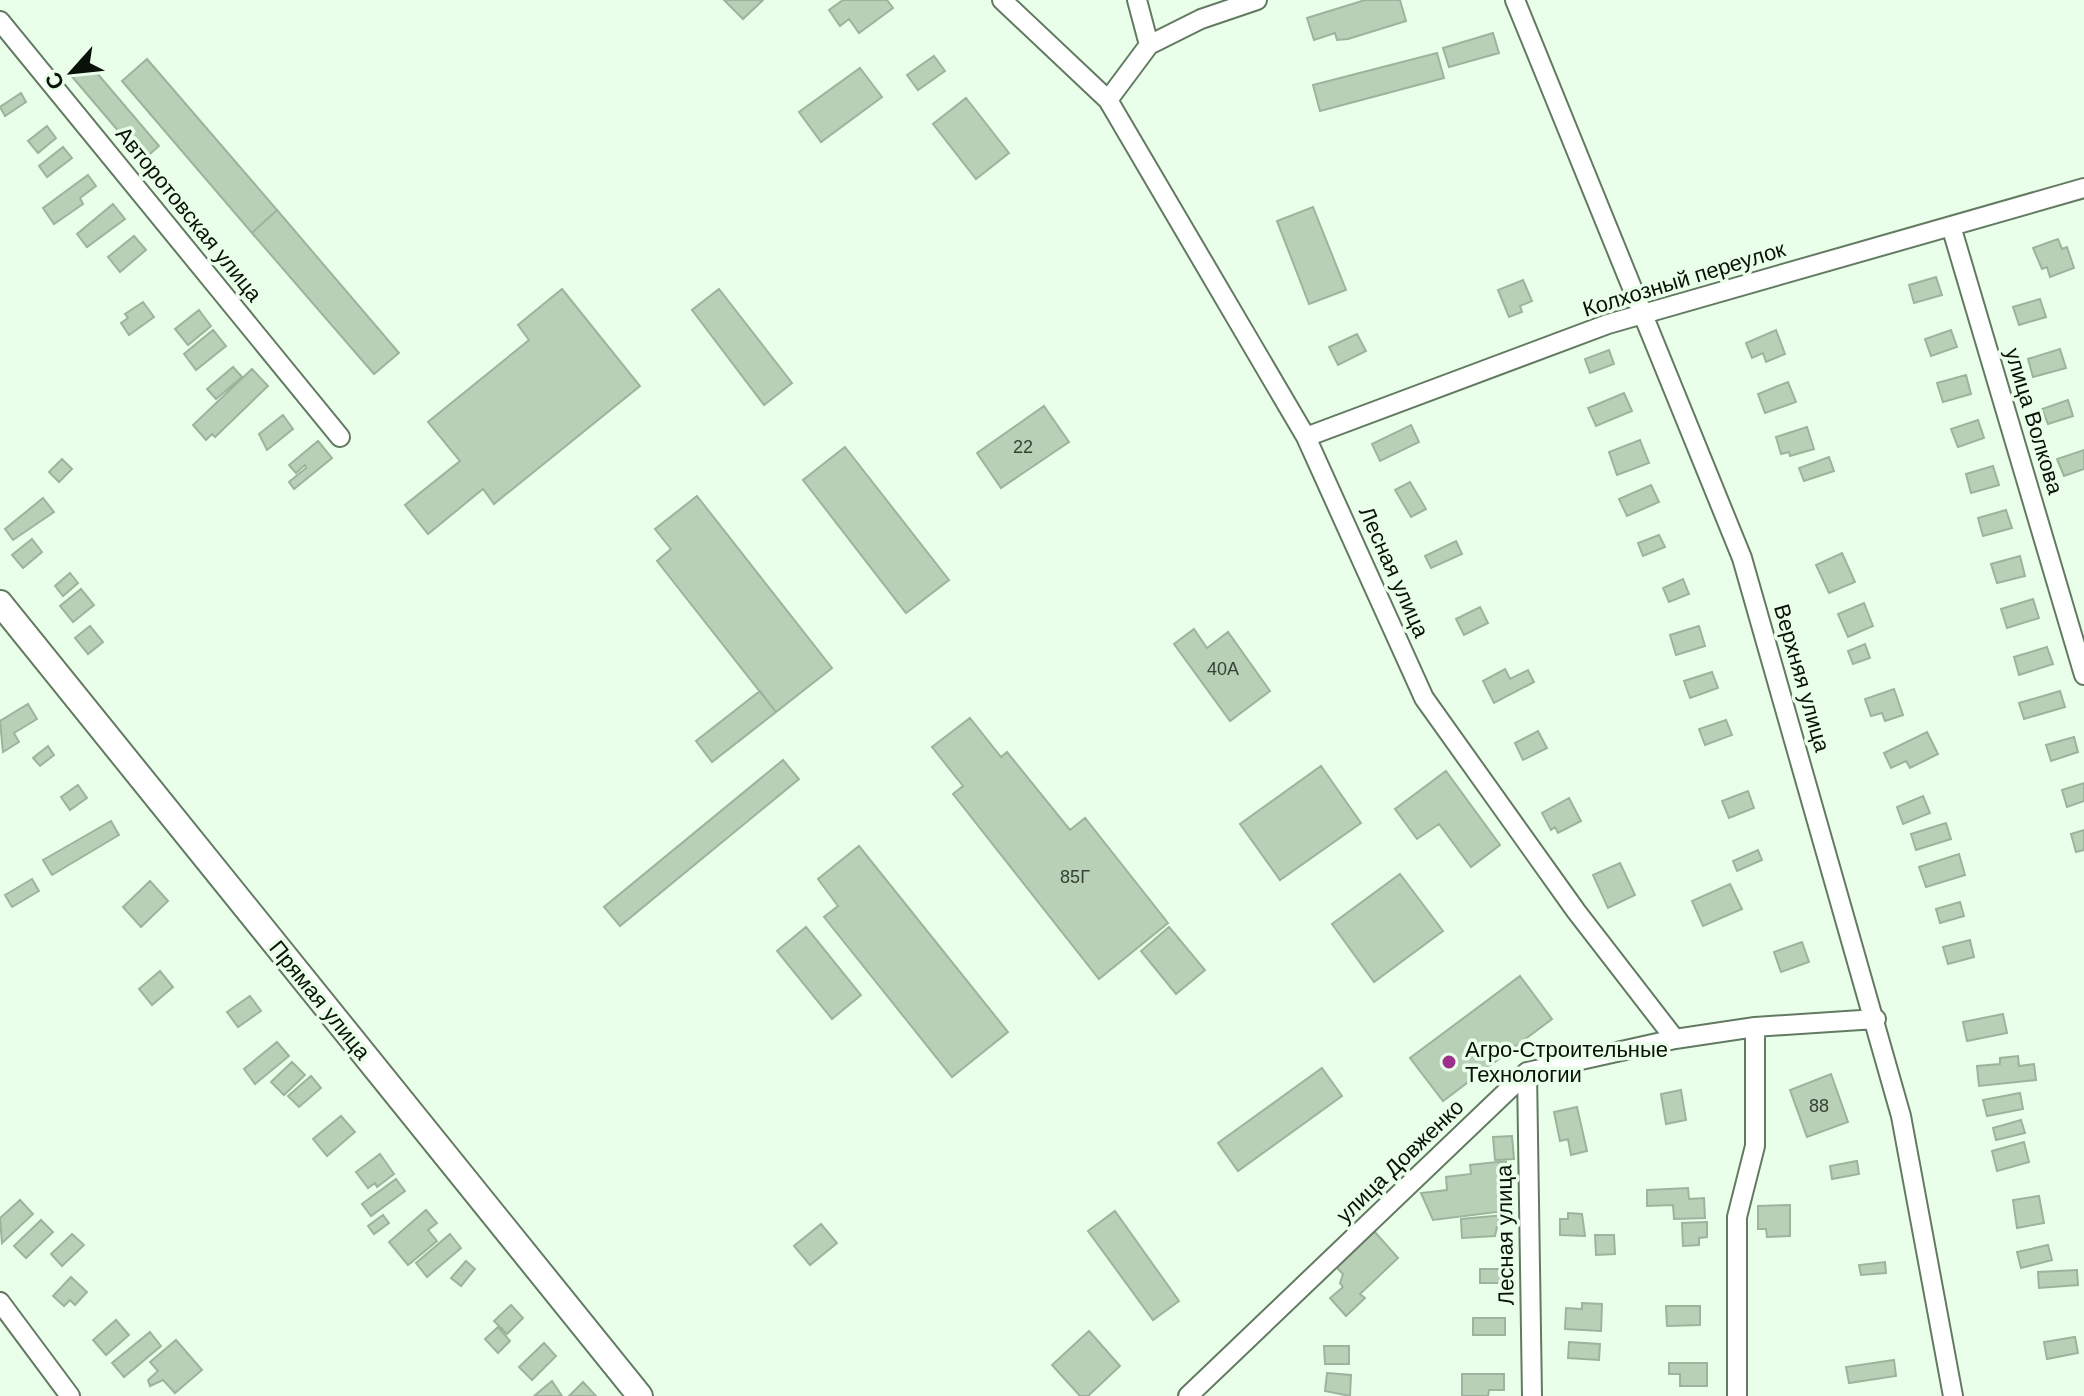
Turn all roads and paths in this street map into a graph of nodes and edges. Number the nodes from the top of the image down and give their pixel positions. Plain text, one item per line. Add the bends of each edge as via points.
1 (1002, 0) edge
2 (1137, 0) edge
3 (1257, 0) edge
4 (1515, 0) edge
5 (0, 21) edge
6 (1149, 45) junction
7 (1108, 100) junction
8 (2084, 188) edge
9 (1951, 226) junction
10 (1644, 314) junction
11 (340, 437) dead end
12 (1306, 437) junction
13 (0, 603) edge
14 (2084, 675) edge
15 (1876, 1019) junction
16 (1755, 1027) junction
17 (1675, 1039) junction
18 (1527, 1072) junction
19 (0, 1302) edge
20 (70, 1396) edge
21 (640, 1396) edge
22 (1188, 1396) edge
23 (1532, 1396) edge
24 (1737, 1396) edge
25 (1953, 1396) edge

1 - 7 street, Лесная улица
2 - 6 street
3 - 6 street
4 - 10 street, Верхняя улица
5 - 11 street, Авторотовская улица
6 - 7 street
7 - 12 street, Лесная улица
8 - 9 street, Колхозный переулок
9 - 10 street, Колхозный переулок
9 - 14 street, улица Волкова
10 - 12 street, Колхозный переулок
10 - 15 street, Верхняя улица via 1742,558
12 - 17 street, Лесная улица via 1424,698
13 - 21 street, Прямая улица
15 - 16 street
15 - 25 street, Верхняя улица via 1901,1116
16 - 17 street
16 - 24 street via 1755,1146 1737,1217
17 - 18 street
18 - 22 street, улица Довженко
18 - 23 street, Лесная улица
19 - 20 street

